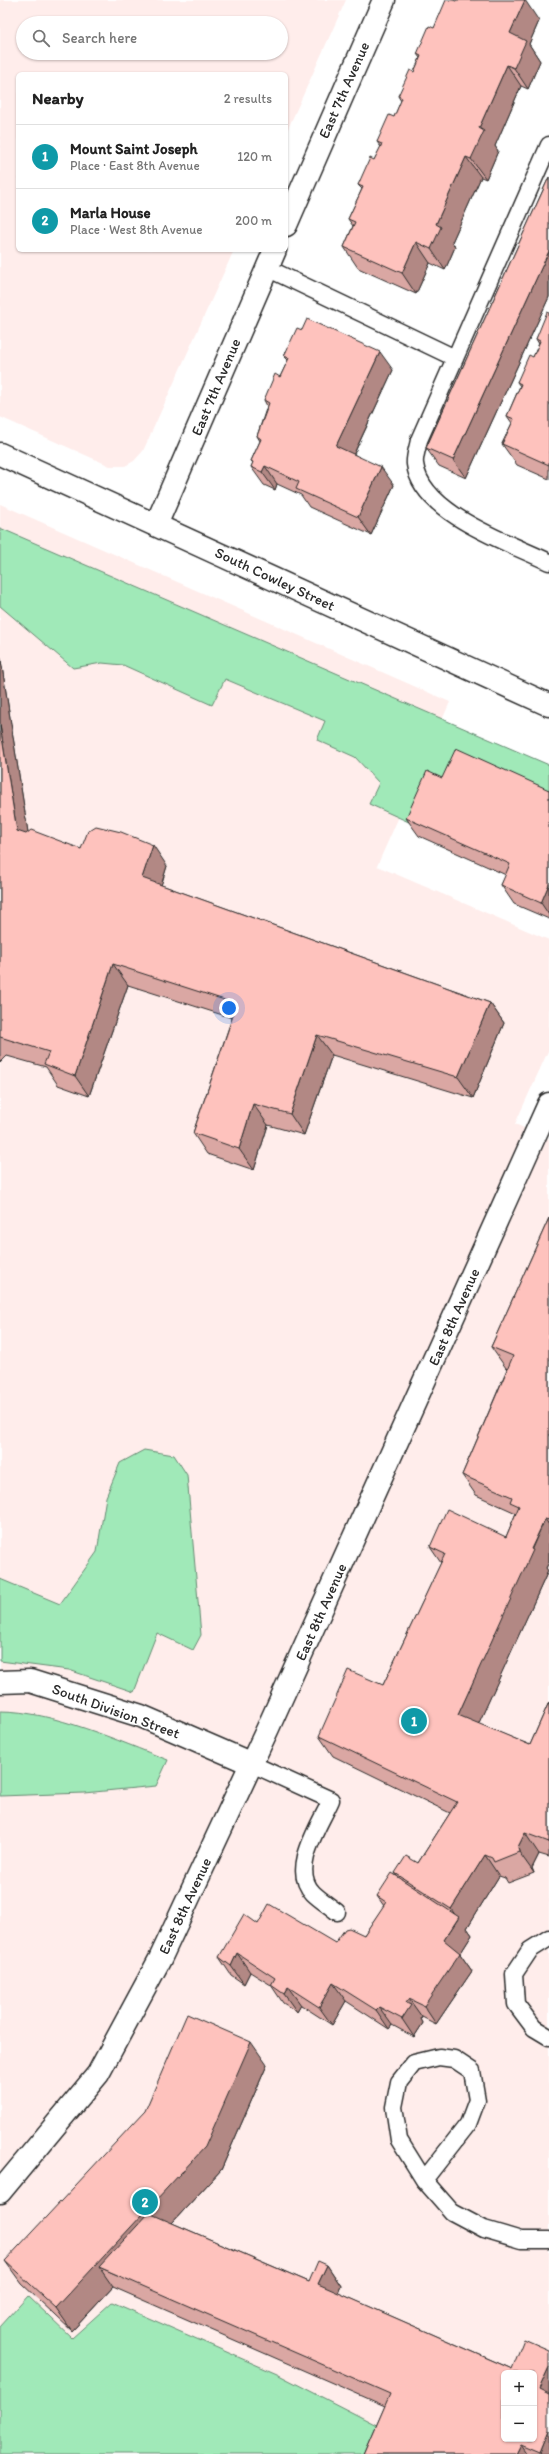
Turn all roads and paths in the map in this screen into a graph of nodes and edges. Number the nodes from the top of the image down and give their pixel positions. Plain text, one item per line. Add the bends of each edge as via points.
1 (384, 0) edge
2 (549, 145) edge
3 (288, 220) edge
4 (271, 259) edge
5 (455, 358) junction
6 (0, 454) edge
7 (156, 524) junction
8 (549, 562) edge
9 (549, 705) edge
10 (547, 1113) edge
11 (0, 1682) edge
12 (252, 1764) junction
13 (338, 1912) dead end
14 (549, 1938) edge
15 (549, 2036) edge
16 (424, 2180) junction
17 (0, 2192) edge
18 (549, 2240) edge

1 - 3 street, East 7th Avenue
2 - 5 lane
4 - 5 lane
4 - 7 street, East 7th Avenue
5 - 8 lane via 419,440 415,463 419,478 434,500 459,520
6 - 7 street, South Cowley Street
7 - 9 street, South Cowley Street
10 - 12 street, East 8th Avenue
11 - 12 street, South Division Street via 30,1680 142,1716
12 - 13 lane via 332,1800 305,1859 303,1876 312,1892
12 - 17 street, East 8th Avenue via 160,1959 98,2074
14 - 15 lane via 530,1950 514,1974 516,2004 534,2028
16 - 16 lane via 399,2140 394,2106 400,2082 414,2063 439,2057 454,2059 472,2071 476,2100 468,2124
16 - 18 lane via 452,2212 484,2229 521,2240

